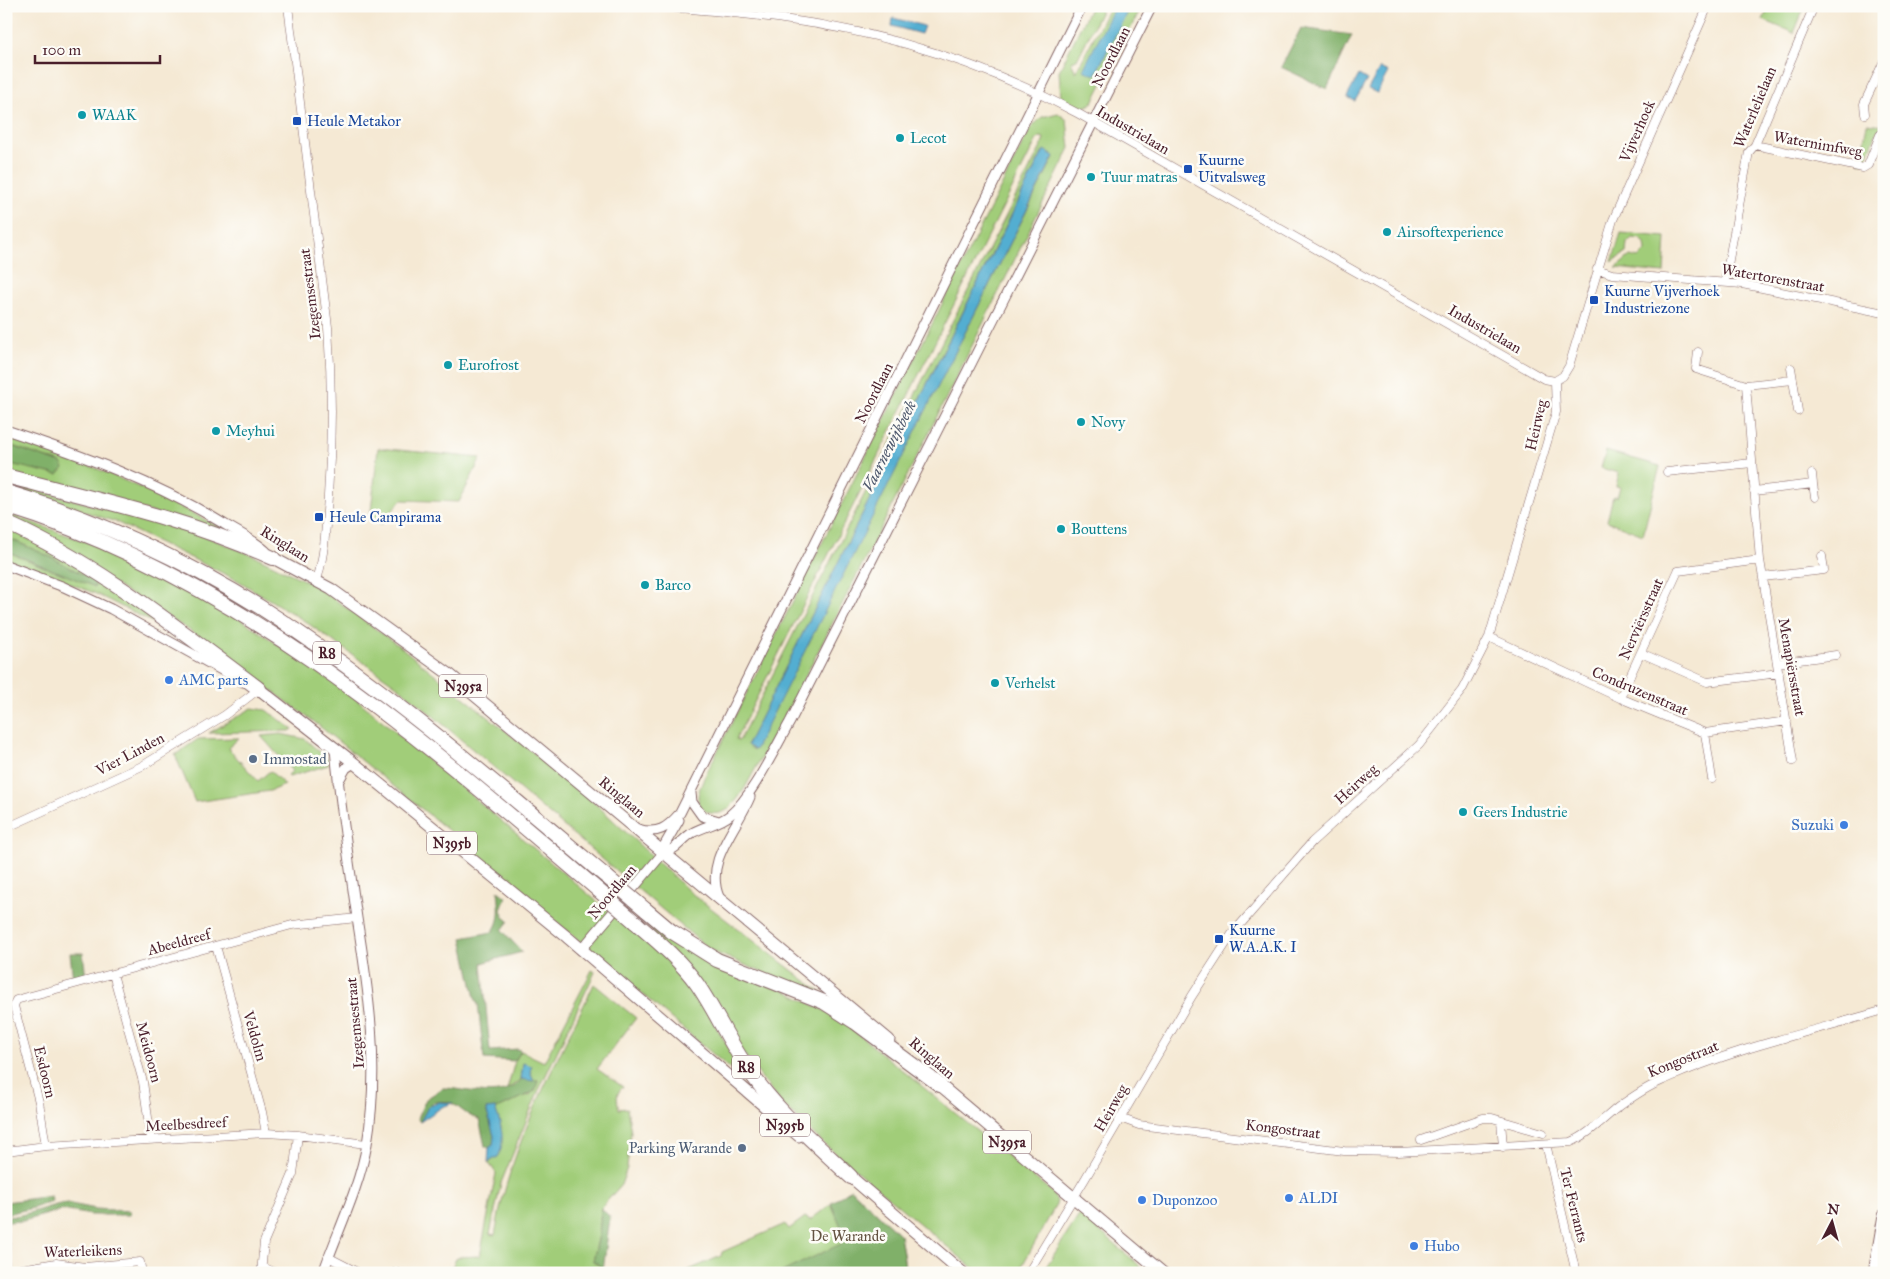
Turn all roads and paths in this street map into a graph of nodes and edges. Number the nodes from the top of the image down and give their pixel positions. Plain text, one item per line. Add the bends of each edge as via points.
1 (288, 6) edge
2 (658, 6) edge
3 (1082, 6) edge
4 (1152, 6) edge
5 (1708, 6) edge
6 (1814, 6) edge
7 (708, 8) edge
8 (1884, 61) edge
9 (1038, 94) junction
10 (1865, 114) dead end
11 (1093, 123) junction
12 (1884, 131) edge
13 (1754, 145) junction
14 (1597, 269) junction
15 (1725, 281) junction
16 (1884, 313) edge
17 (1698, 352) dead end
18 (1791, 368) dead end
19 (1793, 380) junction
20 (1556, 382) junction
21 (1746, 385) junction
22 (1798, 411) dead end
23 (6, 430) edge
24 (1752, 463) junction
25 (1667, 472) dead end
26 (1812, 474) dead end
27 (6, 476) edge
28 (1813, 484) junction
29 (1754, 490) junction
30 (6, 492) edge
31 (1815, 497) dead end
32 (6, 506) edge
33 (6, 523) edge
34 (1822, 556) dead end
35 (273, 558) junction
36 (1760, 560) junction
37 (6, 565) edge
38 (1763, 577) junction
39 (317, 580) junction
40 (1489, 637) junction
41 (1641, 653) junction
42 (1836, 655) dead end
43 (1777, 663) junction
44 (1779, 672) junction
45 (259, 690) junction
46 (1620, 698) junction
47 (1787, 721) junction
48 (1705, 733) junction
49 (335, 748) junction
50 (1793, 761) dead end
51 (354, 763) junction
52 (1712, 779) dead end
53 (338, 782) junction
54 (752, 787) junction
55 (691, 792) junction
56 (680, 813) junction
57 (719, 821) junction
58 (6, 828) edge
59 (637, 829) junction
60 (664, 852) junction
61 (720, 900) junction
62 (357, 918) junction
63 (216, 946) junction
64 (581, 950) junction
65 (114, 974) junction
66 (14, 1006) joint
67 (1884, 1010) edge
68 (940, 1085) junction
69 (1120, 1118) junction
70 (1501, 1120) junction
71 (1543, 1133) dead end
72 (266, 1134) junction
73 (298, 1135) junction
74 (151, 1139) junction
75 (1421, 1140) dead end
76 (366, 1144) junction
77 (1546, 1144) junction
78 (46, 1146) junction
79 (1503, 1147) junction
80 (6, 1151) edge
81 (851, 1177) junction
82 (1074, 1198) junction
83 (1884, 1215) edge
84 (328, 1257) junction
85 (16, 1270) dead end
86 (262, 1270) edge
87 (1878, 1270) edge
88 (142, 1273) edge
89 (276, 1273) edge
90 (323, 1273) edge
91 (359, 1273) edge
92 (964, 1273) edge
93 (1028, 1273) edge
94 (1163, 1273) edge
95 (1576, 1273) edge

1 - 39 street, Izegemsestraat via 331,368 332,434 323,555
2 - 7 street, Industrielaan
3 - 9 street, Noordlaan
4 - 11 street, Noordlaan
5 - 14 street, Vijverhoek via 1613,220
6 - 13 street, Waterlelielaan
7 - 9 street, Industrielaan via 880,37 923,49
8 - 10 street via 1864,104
9 - 11 street, Industrielaan
9 - 55 street, Noordlaan
11 - 20 street, Industrielaan via 1544,379
11 - 54 street, Noordlaan via 795,713
12 - 13 street, Waternimfweg via 1868,165 1863,168
13 - 15 street, Waterlelielaan via 1749,152
14 - 15 street, Watertorenstraat via 1612,274
14 - 20 street, Heirweg via 1569,366
15 - 16 street, Watertorenstraat
17 - 21 street via 1696,369
18 - 19 street
19 - 21 street
19 - 22 street
20 - 40 street, Heirweg via 1556,412
21 - 24 street, Menapiërsstraat
23 - 35 street, Ringlaan / N395a via 105,465 173,496 261,546
24 - 25 street
24 - 29 street, Menapiërsstraat
26 - 28 street
27 - 35 highway via 148,512 224,536
28 - 29 street
28 - 31 street
29 - 36 street, Menapiërsstraat
30 - 68 highway, R8, bridge via 115,532 205,576 259,607 369,683 447,743 671,931 718,960 824,1002
32 - 81 highway, R8, bridge via 61,524 131,554 206,593 281,639 401,725 660,943 696,984 745,1066 764,1091
33 - 45 highway via 112,582
34 - 38 street via 1824,570
35 - 39 main road, Ringlaan / N395a
36 - 38 street, Menapiërsstraat
36 - 41 street, Nerviërsstraat via 1678,571
37 - 45 street, N395b via 64,586 111,609 227,676
38 - 43 street, Menapiërsstraat
39 - 59 main road, Ringlaan / N395a via 449,674
40 - 46 street, Condruzenstraat
40 - 69 street, Heirweg via 1462,690 1419,745 1312,842 1232,934
41 - 44 street via 1707,682
41 - 46 street, Nerviërsstraat
42 - 43 street
43 - 44 street, Menapiërsstraat
44 - 47 street, Menapiërsstraat
45 - 49 main road, N395b
45 - 58 street, Vier Linden via 226,715 142,766
46 - 48 street, Condruzenstraat
47 - 48 street
47 - 50 street, Menapiërsstraat
48 - 52 street
49 - 51 main road, N395b
49 - 53 street, Izegemsestraat
51 - 53 street via 346,768
51 - 64 main road, N395b
53 - 62 street, Izegemsestraat
54 - 57 street, Noordlaan via 733,811
54 - 61 street, Noordlaan via 714,868 715,889
55 - 56 street, Noordlaan
55 - 57 street via 692,802 702,816
56 - 59 street, Noordlaan via 660,831
56 - 60 street, Noordlaan
57 - 60 street, Noordlaan via 692,833 670,852
59 - 60 main road, Ringlaan / N395a
60 - 61 main road, Ringlaan / N395a
60 - 64 street, Noordlaan
61 - 68 main road, Ringlaan / N395a
62 - 63 street, Abeeldreef via 292,925
62 - 76 street, Izegemsestraat via 374,1048
63 - 65 street, Abeeldreef
63 - 72 street, Veldolm
64 - 81 main road, N395b via 784,1124
65 - 66 street, Abeeldreef via 16,1000
65 - 74 street, Meidoorn via 143,1082
66 - 78 street, Esdoorn via 39,1102
67 - 77 street, Kongostraat via 1710,1061 1643,1090 1581,1138
68 - 82 main road, Ringlaan / N395a
69 - 79 street, Kongostraat via 1139,1125 1344,1151
69 - 82 street, Heirweg
70 - 71 street
70 - 75 street via 1483,1118
70 - 79 street
72 - 73 street, Meelbesdreef
72 - 74 street, Meelbesdreef
73 - 76 street, Meelbesdreef
73 - 86 street via 293,1174 264,1242
74 - 78 street, Meelbesdreef
76 - 84 street, Izegemsestraat via 353,1197
77 - 79 street, Kongostraat
77 - 95 street, Ter Ferrants
78 - 80 street, Meelbesdreef
81 - 92 main road, N395b
82 - 93 street, Heirweg
82 - 94 main road, Ringlaan / N395a
83 - 87 main road
84 - 90 street, Izegemsestraat
84 - 91 street
85 - 88 street, Waterleikens via 56,1263 85,1267 140,1262
86 - 89 street

